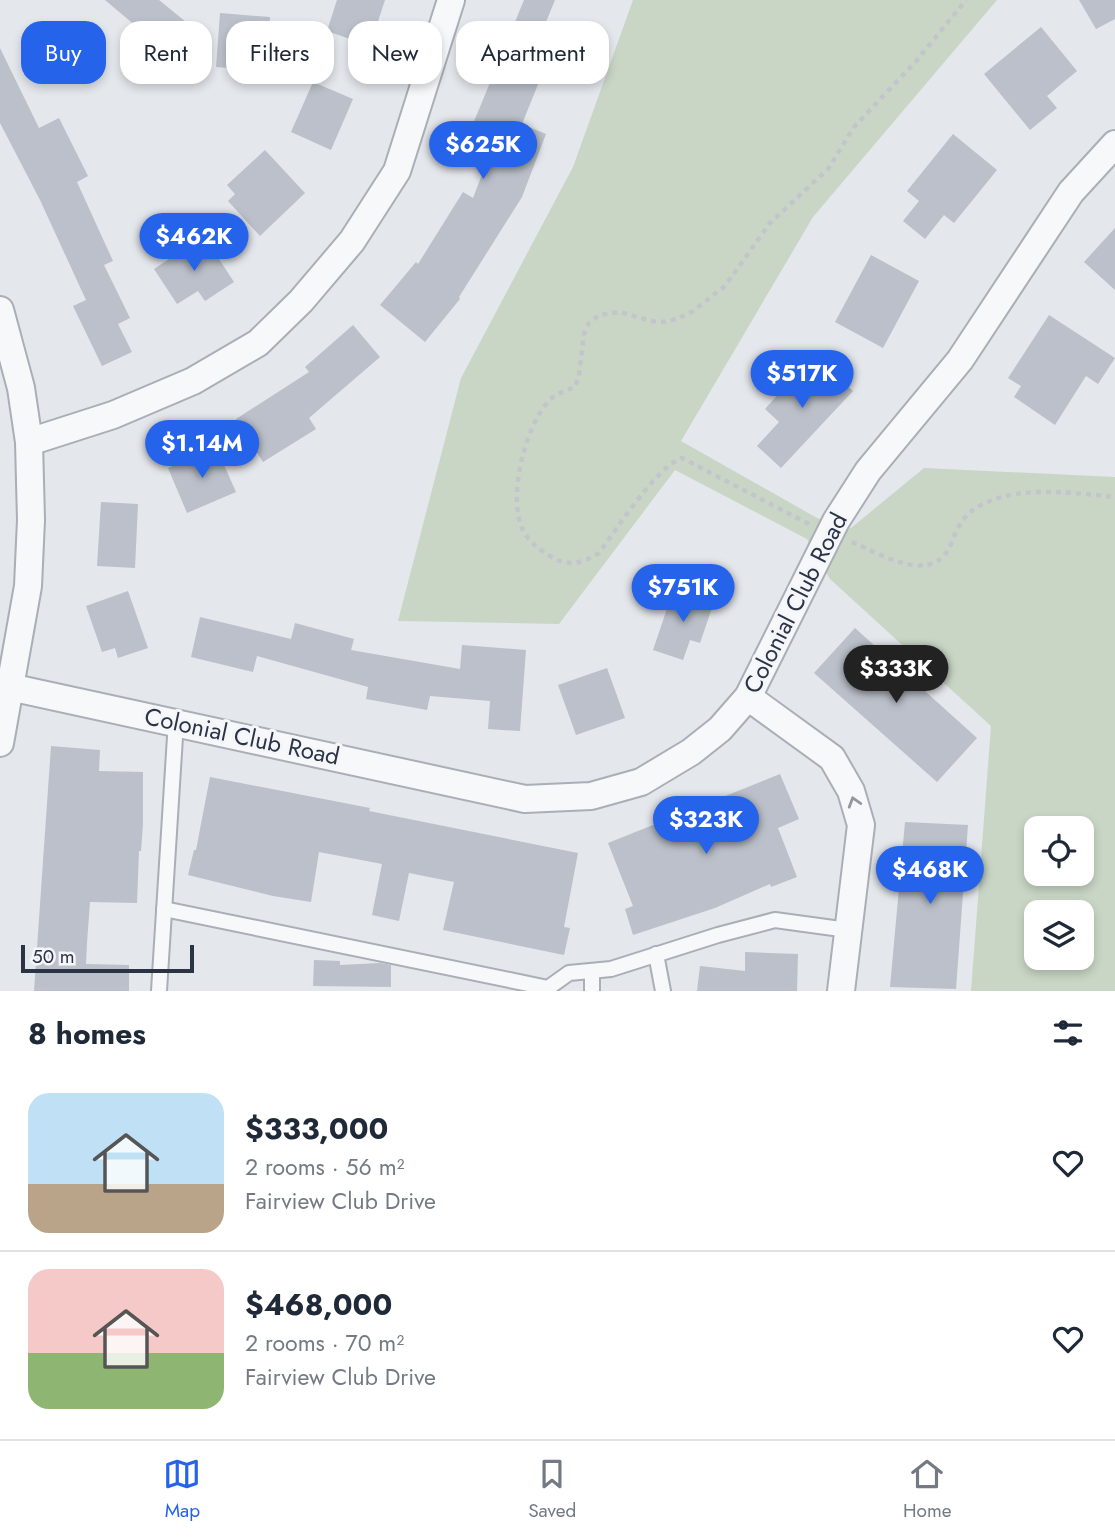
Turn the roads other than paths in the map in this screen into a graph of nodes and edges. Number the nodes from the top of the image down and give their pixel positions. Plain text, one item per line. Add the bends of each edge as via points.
1 (451, 0) edge
2 (1115, 144) edge
3 (0, 310) edge
4 (29, 442) junction
5 (4, 686) edge
6 (748, 697) junction
7 (176, 721) junction
8 (0, 743) edge
9 (164, 909) junction
10 (849, 930) junction
11 (656, 954) junction
12 (592, 971) junction
13 (159, 991) edge
14 (592, 991) edge
15 (663, 991) edge
16 (841, 991) edge

1 - 4 street via 397,171 352,241 301,301 258,342 193,381 113,415
2 - 6 street, Colonial Club Road via 1071,192 960,360 868,471 830,533
3 - 4 street via 21,388
4 - 5 street via 28,586
5 - 7 street, Colonial Club Road
5 - 8 street
6 - 7 street, Colonial Club Road via 711,737 642,782 591,796 525,799
10 -> 6 street via 861,825 851,791 832,758
7 - 9 lane
9 - 12 lane via 548,988 569,973
9 - 13 lane
10 - 11 lane via 775,920
10 - 16 street
11 - 12 lane
11 - 15 lane
12 - 14 lane

